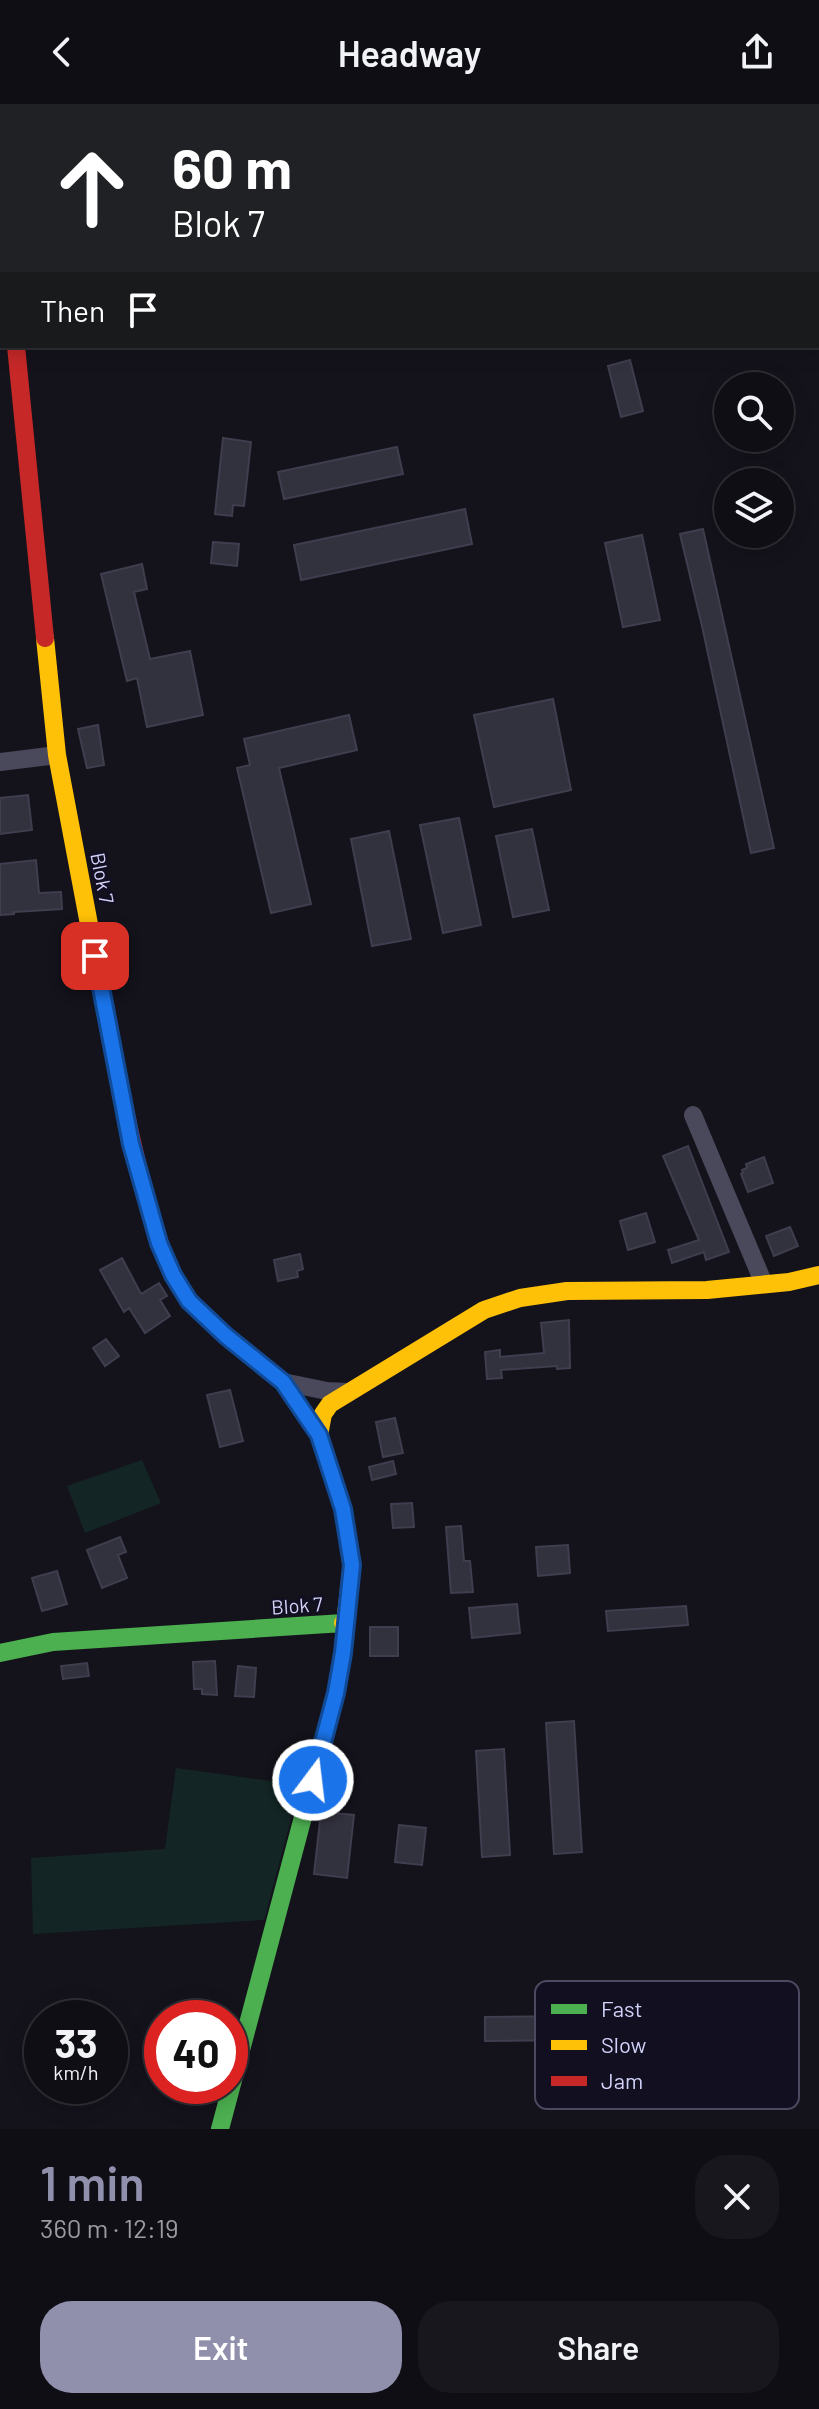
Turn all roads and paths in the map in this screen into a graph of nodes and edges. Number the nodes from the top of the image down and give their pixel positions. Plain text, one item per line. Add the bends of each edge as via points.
1 (16, 348) edge
2 (57, 755) junction
3 (0, 762) edge
4 (693, 1115) dead end
5 (819, 1275) edge
6 (764, 1284) junction
7 (283, 1382) junction
8 (347, 1392) junction
9 (319, 1435) junction
10 (345, 1623) junction
11 (0, 1653) edge
12 (220, 2129) edge

1 - 2 street, Blok 7
2 - 3 street
2 - 7 street, Blok 7 via 131,1144 159,1243 189,1301
4 - 6 street
5 - 6 street
6 - 8 street via 567,1291 520,1298 484,1310
7 - 8 street
7 - 9 street, Blok 7
8 - 9 street via 323,1414
9 - 10 street, Blok 7 via 343,1509 352,1565
10 - 11 street, Blok 7 via 53,1642
10 - 12 street via 336,1693

